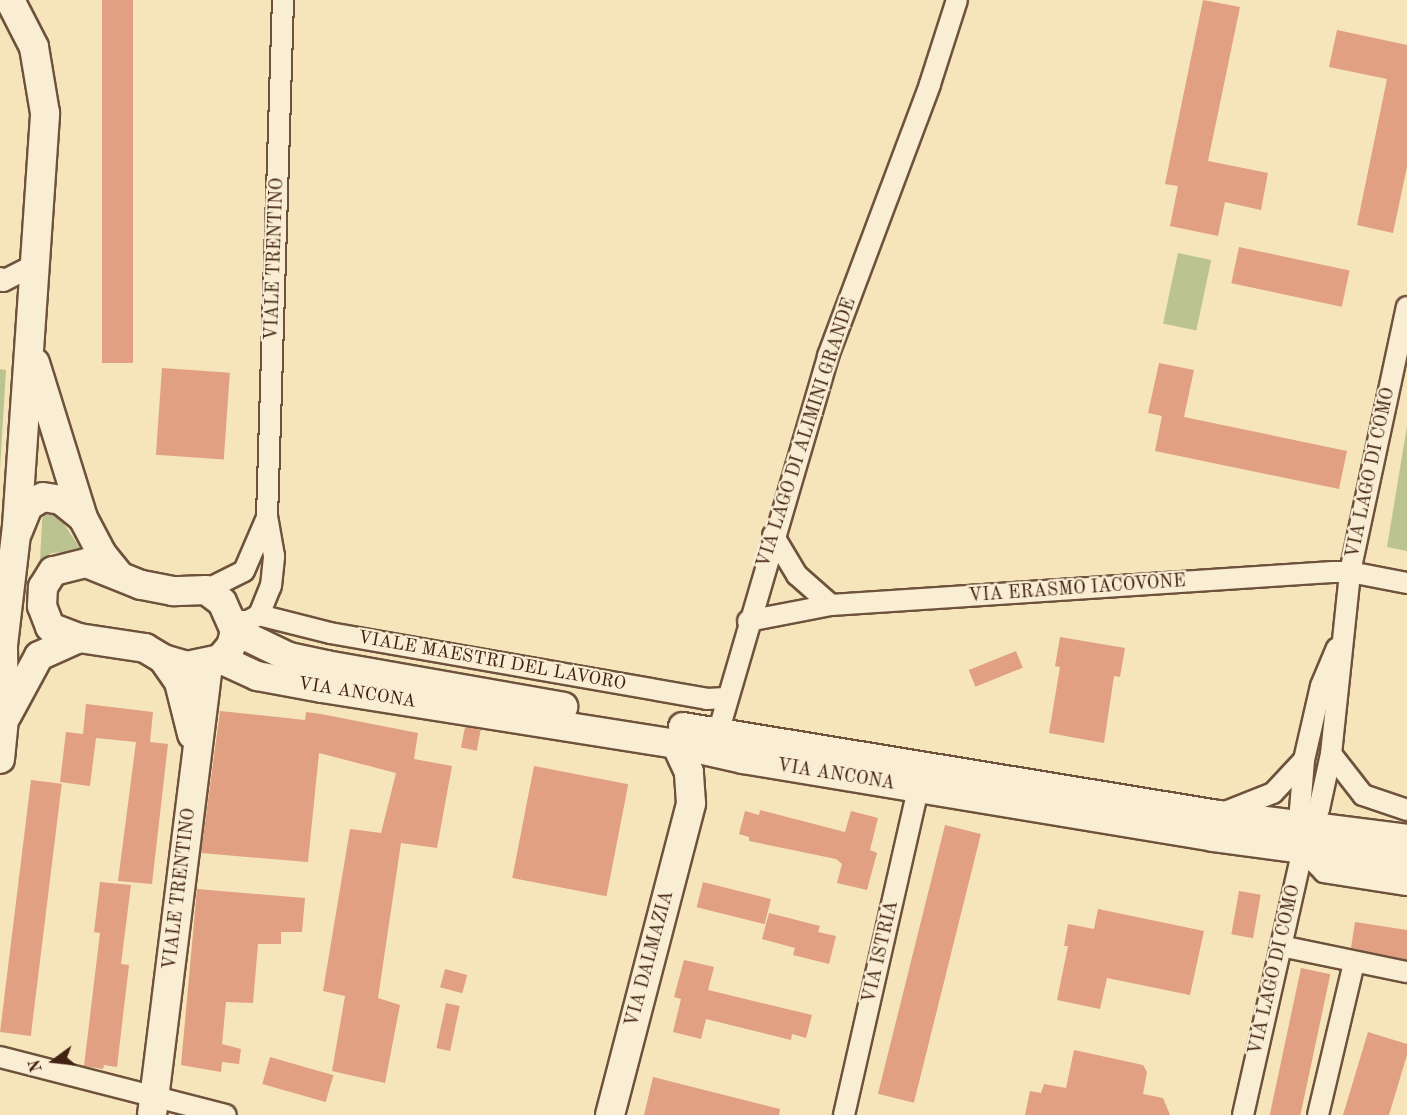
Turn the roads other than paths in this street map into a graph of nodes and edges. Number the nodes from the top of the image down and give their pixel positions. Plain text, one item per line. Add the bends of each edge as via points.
1 (10, 0) edge
2 (283, 0) edge
3 (957, 0) edge
4 (34, 265) junction
5 (0, 278) edge
6 (1407, 307) edge
7 (29, 332) junction
8 (267, 517) junction
9 (83, 518) junction
10 (17, 526) junction
11 (773, 535) junction
12 (1350, 572) junction
13 (123, 580) junction
14 (1407, 583) edge
15 (6, 588) edge
16 (206, 590) junction
17 (831, 605) junction
18 (748, 621) junction
19 (242, 622) junction
20 (50, 627) junction
21 (79, 638) junction
22 (1341, 640) junction
23 (1, 645) edge
24 (39, 656) junction
25 (163, 659) junction
26 (214, 661) junction
27 (257, 676) junction
28 (726, 698) junction
29 (4, 719) junction
30 (718, 733) junction
31 (676, 744) junction
32 (1331, 754) junction
33 (196, 756) junction
34 (0, 759) edge
35 (743, 759) junction
36 (1304, 760) junction
37 (918, 788) junction
38 (691, 803) junction
39 (1407, 810) edge
40 (1218, 815) junction
41 (1305, 837) junction
42 (1407, 839) edge
43 (1407, 863) edge
44 (1407, 885) edge
45 (1281, 946) junction
46 (1354, 963) junction
47 (1407, 972) edge
48 (0, 1057) edge
49 (153, 1106) edge
50 (226, 1115) edge
51 (609, 1115) edge
52 (844, 1115) edge
53 (1243, 1115) edge
54 (1318, 1115) edge

1 - 4 street via 34,47 45,113
2 - 8 street, VIALE TRENTINO
3 - 11 street, VIA LAGO DI ALIMINI GRANDE via 930,84 828,356
4 - 5 street via 3,281
4 - 7 street
6 - 12 street, VIA LAGO DI COMO
7 - 9 street via 43,397
7 - 10 street
8 - 16 street, VIALE TRENTINO via 244,571
8 - 19 street, VIALE TRENTINO via 274,556 271,586
9 - 10 street via 62,501 43,497 28,506
9 - 13 street via 102,554
10 - 15 street
10 - 20 street via 22,577 32,609
11 - 17 street via 797,575
11 - 18 street, VIA LAGO DI ALIMINI GRANDE
12 - 14 street, VIA ERASMO IACOVONE
12 - 17 street, VIA ERASMO IACOVONE
12 - 22 street, VIA LAGO DI COMO
13 - 16 street via 173,591
13 - 20 street via 86,563 53,571 43,587 42,606
15 - 23 street
16 - 19 street, VIA ANCONA
17 - 18 street, VIA ERASMO IACOVONE
18 - 28 street, VIA LAGO DI ALIMINI GRANDE
19 - 26 street via 231,646
19 - 28 street, VIALE MAESTRI DEL LAVORO via 342,635 707,699
19 - 30 street, VIA ANCONA via 289,657
20 - 21 street, VIA ANCONA
21 - 24 street
21 - 25 street, VIA ANCONA via 145,648
22 - 32 street, VIA LAGO DI COMO via 1340,693
22 - 36 street, VIA LAGO DI COMO via 1321,686
23 - 24 street
23 - 29 street
24 - 29 street
25 - 26 street, VIA ANCONA via 187,666
25 - 33 street via 179,682
26 - 27 street, VIA ANCONA
26 - 33 street, VIALE TRENTINO
27 - 31 street, VIA ANCONA
27 - 33 street, VIA ANCONA via 224,686 212,705
28 - 30 street, VIA LAGO DI ALIMINI GRANDE
29 - 34 street
30 - 40 street, VIA ANCONA
31 - 35 street, VIA ANCONA
31 - 38 street, VIA DALMAZIA via 689,772
32 - 39 street via 1363,795
32 - 41 street, VIA LAGO DI COMO via 1319,809
33 - 49 street, VIALE TRENTINO
35 - 37 street, VIA ANCONA
35 - 38 street, VIA DALMAZIA via 712,771
36 - 40 street via 1273,793
36 - 41 street, VIA LAGO DI COMO via 1300,810
37 - 41 street, VIA ANCONA
37 - 52 street, VIA ISTRIA
38 - 51 street, VIA DALMAZIA
40 - 41 street, VIA ANCONA
41 - 42 street
41 - 43 street
41 - 44 street via 1324,872
41 - 45 street, VIA LAGO DI COMO
45 - 46 street
45 - 53 street, VIA LAGO DI COMO
46 - 47 street
46 - 54 street
48 - 49 street
49 - 50 street

